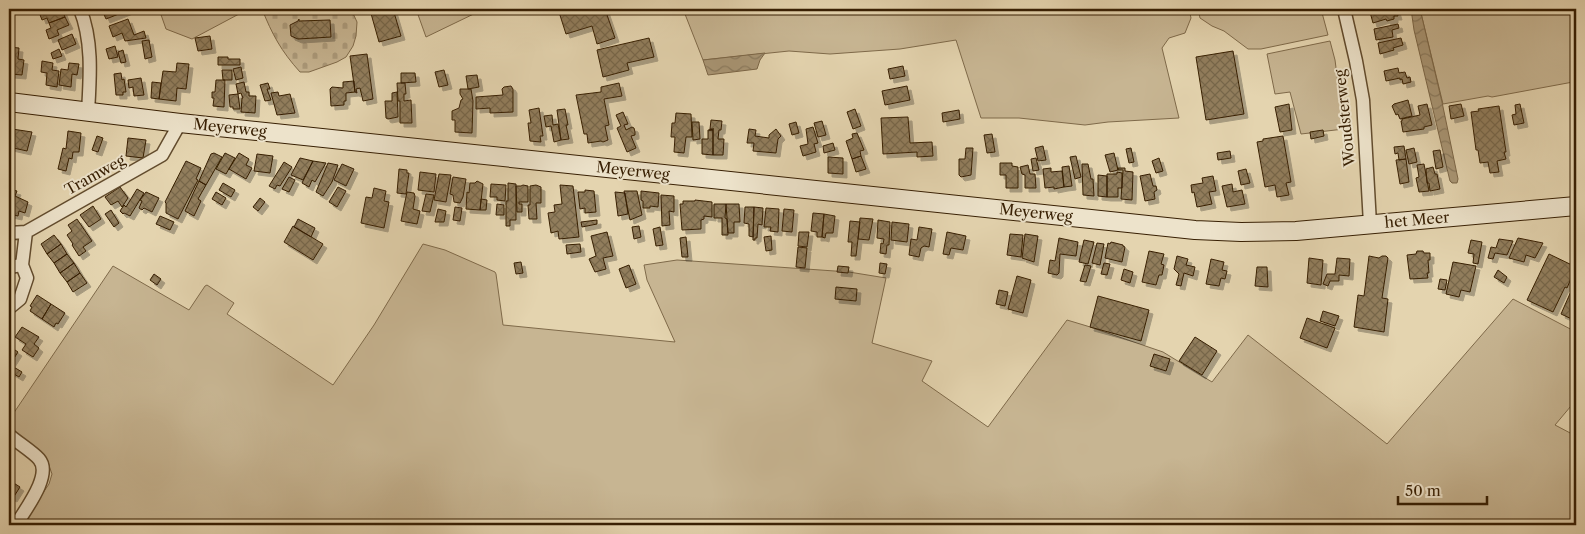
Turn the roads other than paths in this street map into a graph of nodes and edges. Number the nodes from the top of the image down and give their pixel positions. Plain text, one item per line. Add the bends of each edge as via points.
1 (80, 9) edge
2 (1344, 9) edge
3 (9, 102) edge
4 (88, 112) junction
5 (180, 123) junction
6 (1576, 206) edge
7 (1370, 224) junction
8 (26, 232) junction
9 (1258, 232) joint
10 (9, 233) edge
11 (15, 266) edge
12 (9, 308) edge
13 (9, 435) edge
14 (16, 525) edge

1 - 4 street via 89,44
2 - 7 street, Woudsterweg via 1363,100
3 - 4 main road, Meyerweg
4 - 5 main road, Meyerweg
5 - 8 street, Tramweg via 162,155
5 - 9 main road, Meyerweg via 1195,230
6 - 7 main road, het Meer
7 - 9 main road, het Meer
8 - 10 street, Tramweg
8 - 11 street
11 - 12 street via 27,278 20,299
13 - 14 street via 40,460 43,470 40,486

